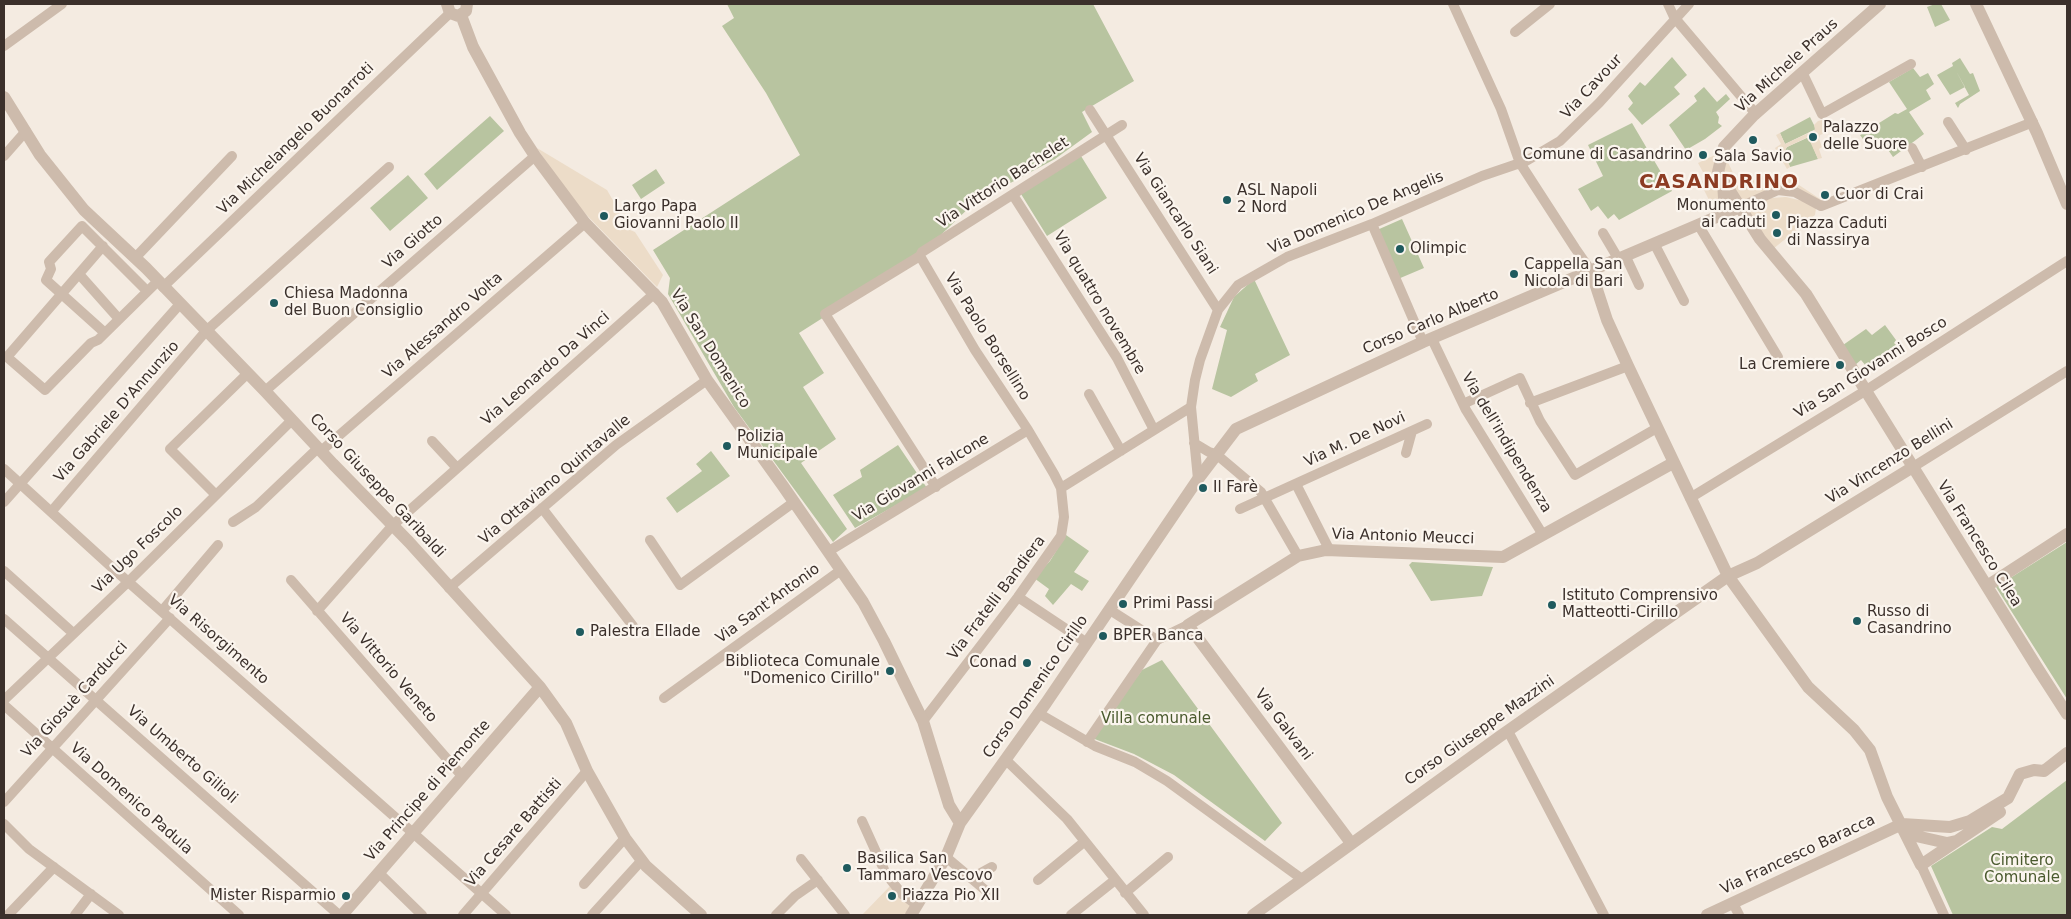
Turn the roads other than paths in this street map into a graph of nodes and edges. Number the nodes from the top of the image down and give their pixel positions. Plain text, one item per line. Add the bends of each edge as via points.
1 (62, 4) edge
2 (467, 4) edge
3 (1453, 4) edge
4 (1550, 4) edge
5 (1668, 4) edge
6 (1689, 4) edge
7 (1880, 4) edge
8 (1976, 4) edge
9 (452, 11) edge
10 (1674, 17) junction
11 (1514, 32) dead end
12 (4, 46) edge
13 (1911, 64) dead end
14 (1803, 74) junction
15 (4, 97) edge
16 (1090, 110) dead end
17 (1756, 114) junction
18 (1948, 122) dead end
19 (2032, 122) junction
20 (1122, 125) dead end
21 (26, 131) junction
22 (1106, 135) junction
23 (1912, 148) dead end
24 (1966, 150) junction
25 (4, 156) edge
26 (232, 156) dead end
27 (535, 156) junction
28 (1520, 163) junction
29 (389, 167) dead end
30 (1922, 167) junction
31 (1723, 182) junction
32 (1013, 195) junction
33 (2067, 204) edge
34 (1740, 207) junction
35 (1725, 214) junction
36 (585, 223) junction
37 (1372, 224) junction
38 (1699, 226) junction
39 (1603, 233) dead end
40 (1655, 244) junction
41 (103, 246) junction
42 (135, 258) junction
43 (921, 258) junction
44 (1622, 258) junction
45 (2067, 261) edge
46 (1591, 271) junction
47 (78, 274) junction
48 (161, 284) junction
49 (1639, 285) dead end
50 (147, 291) junction
51 (655, 293) junction
52 (61, 294) junction
53 (1684, 301) dead end
54 (180, 304) junction
55 (1218, 310) junction
56 (119, 319) junction
57 (206, 331) junction
58 (105, 333) junction
59 (1427, 341) junction
60 (1778, 357) dead end
61 (1628, 366) junction
62 (2067, 371) edge
63 (248, 373) junction
64 (704, 382) junction
65 (265, 390) junction
66 (1865, 391) junction
67 (1089, 394) dead end
68 (1530, 403) junction
69 (1463, 404) junction
70 (1191, 407) junction
71 (292, 420) junction
72 (1427, 424) dead end
73 (1657, 428) junction
74 (1028, 430) junction
75 (1154, 430) junction
76 (1412, 430) junction
77 (432, 442) dead end
78 (1194, 443) junction
79 (319, 450) junction
80 (1121, 451) junction
81 (1406, 453) dead end
82 (1216, 454) junction
83 (1673, 463) junction
84 (1913, 467) junction
85 (457, 468) junction
86 (4, 469) edge
87 (1198, 480) junction
88 (20, 484) junction
89 (1296, 484) junction
90 (936, 488) junction
91 (1061, 488) junction
92 (216, 495) junction
93 (1264, 498) junction
94 (1690, 498) junction
95 (4, 502) edge
96 (794, 502) junction
97 (542, 508) junction
98 (1240, 509) dead end
99 (51, 512) junction
100 (232, 522) dead end
101 (394, 523) junction
102 (1543, 534) junction
103 (2067, 534) edge
104 (650, 540) dead end
105 (218, 545) dead end
106 (829, 551) junction
107 (1330, 551) junction
108 (1298, 556) junction
109 (841, 570) junction
110 (4, 571) edge
111 (1728, 576) junction
112 (290, 580) dead end
113 (128, 582) junction
114 (1987, 586) junction
115 (450, 588) junction
116 (1018, 596) junction
117 (1110, 610) junction
118 (318, 611) junction
119 (166, 615) junction
120 (4, 619) edge
121 (1188, 625) junction
122 (633, 626) dead end
123 (73, 633) junction
124 (1157, 640) junction
125 (1087, 643) junction
126 (47, 657) junction
127 (540, 687) junction
128 (664, 698) dead end
129 (95, 699) junction
130 (4, 700) edge
131 (4, 705) edge
132 (1038, 713) junction
133 (2067, 714) edge
134 (923, 721) junction
135 (1508, 731) junction
136 (1087, 742) junction
137 (52, 748) junction
138 (2067, 753) edge
139 (1006, 760) junction
140 (2067, 764) edge
141 (587, 770) junction
142 (462, 776) junction
143 (4, 802) edge
144 (862, 821) dead end
145 (960, 823) junction
146 (4, 826) edge
147 (1905, 829) junction
148 (414, 832) junction
149 (1931, 835) junction
150 (626, 838) junction
151 (1960, 840) junction
152 (1084, 842) junction
153 (1351, 844) junction
154 (946, 857) junction
155 (1168, 857) dead end
156 (802, 859) dead end
157 (642, 860) junction
158 (1921, 865) junction
159 (54, 867) junction
160 (992, 867) dead end
161 (379, 873) junction
162 (972, 878) junction
163 (1302, 879) junction
164 (818, 880) junction
165 (1038, 880) dead end
166 (1114, 880) junction
167 (584, 884) dead end
168 (482, 893) junction
169 (1125, 893) junction
170 (91, 894) junction
171 (991, 895) dead end
172 (1733, 902) junction
173 (914, 910) edge
174 (8, 915) edge
175 (75, 915) edge
176 (120, 915) edge
177 (239, 915) edge
178 (340, 915) edge
179 (422, 915) edge
180 (463, 915) edge
181 (506, 915) edge
182 (592, 915) edge
183 (701, 915) edge
184 (776, 915) edge
185 (846, 915) edge
186 (1071, 915) edge
187 (1144, 915) edge
188 (1253, 915) edge
189 (1604, 915) edge
190 (1707, 915) edge
191 (1739, 915) edge
192 (1944, 915) edge

1 - 12 street
2 - 9 street via 466,11
3 - 28 street via 1501,109
4 - 11 street
5 - 10 street
6 - 10 street, Via Cavour
7 - 14 street, Via Michele Praus
8 - 19 street
9 - 27 street, Via San Domenico
9 - 48 street, Via Michelangelo Buonarroti
10 - 17 street
10 - 28 street, Via Cavour via 1575,127 1560,141
13 - 14 street via 1822,114
14 - 17 street, Via Michele Praus
15 - 21 street, Corso Giuseppe Garibaldi
16 - 22 street, Via Giancarlo Siani
17 - 31 street, Via Michele Praus via 1724,147 1718,172
18 - 24 street
19 - 24 street
19 - 33 street
20 - 22 street, Via Vittorio Bachelet
21 - 25 street
21 - 42 street, Corso Giuseppe Garibaldi via 40,155 84,210
22 - 32 street, Via Vittorio Bachelet
22 - 55 street, Via Giancarlo Siani
23 - 30 street
24 - 30 street
26 - 42 street
27 - 36 street, Via San Domenico
27 - 65 street, Via Giotto
28 - 37 street, Via Domenico De Angelis via 1452,188
28 - 46 street
29 - 57 street, Via Gabriele D'Annunzio
30 - 34 street via 1822,206 1795,192 1778,190
31 - 34 street, Via Francesco Cilea
31 - 35 street
32 - 43 street, Via Vittorio Bachelet via 922,252
32 - 75 street, Via quattro novembre via 1117,358
34 - 35 street, Corso Carlo Alberto
34 - 66 street, Via Francesco Cilea via 1760,239 1806,294
35 - 38 street, Corso Carlo Alberto
36 - 51 street, Via San Domenico
36 - 79 street, Via Alessandro Volta
37 - 55 street, Via Domenico De Angelis via 1311,246 1268,267 1238,285
37 - 59 street, Via dell'indipendenza
38 - 40 street, Corso Carlo Alberto
38 - 60 street
39 - 44 street
40 - 44 street, Corso Carlo Alberto
40 - 53 street
41 - 47 street
41 - 50 street
41 - 52 street via 82,226 49,262 52,269 46,280
42 - 48 street, Corso Giuseppe Garibaldi
43 - 74 street, Via Paolo Borsellino via 975,350
43 - 90 street, Via Vittorio Bachelet via 825,314
44 - 46 street, Corso Carlo Alberto
44 - 49 street
45 - 66 street, Via San Giovanni Bosco
46 - 59 street, Corso Carlo Alberto
46 - 61 street
47 - 52 street
47 - 56 street
48 - 50 street, Via Michelangelo Buonarroti
48 - 54 street, Corso Giuseppe Garibaldi
50 - 56 street, Via Michelangelo Buonarroti
51 - 64 street, Via San Domenico via 671,316
51 - 85 street, Via Leonardo Da Vinci
52 - 58 street
52 - 58 street, Via Michelangelo Buonarroti via 7,357 46,390 91,343
54 - 57 street, Corso Giuseppe Garibaldi
54 - 88 street
55 - 70 street, Via Domenico De Angelis via 1200,360
56 - 58 street, Via Michelangelo Buonarroti
57 - 63 street, Corso Giuseppe Garibaldi
57 - 99 street, Via Gabriele D'Annunzio
59 - 69 street, Via dell'indipendenza
59 - 82 street, Corso Carlo Alberto via 1244,424 1229,436
61 - 68 street
61 - 73 street
62 - 84 street, Via Vincenzo Bellini
63 - 65 street, Corso Giuseppe Garibaldi
63 - 92 street via 170,449
64 - 96 street, Via San Domenico
64 - 97 street, Via Ottaviano Quintavalle via 616,445
65 - 71 street, Corso Giuseppe Garibaldi
66 - 84 street, Via Francesco Cilea
66 - 94 street, Via San Giovanni Bosco
67 - 80 street
68 - 69 street via 1520,378
68 - 73 street via 1574,475
69 - 102 street, Via dell'indipendenza
70 - 75 street
70 - 78 street
71 - 79 street, Corso Giuseppe Garibaldi
71 - 92 street, Via Ugo Foscolo
72 - 76 street, Via M. De Novi
73 - 83 street
74 - 90 street, Via Giovanni Falcone
74 - 91 street, Via Fratelli Bandiera
75 - 80 street
76 - 81 street
76 - 89 street, Via M. De Novi
77 - 85 street
78 - 82 street
78 - 87 street
79 - 100 street, Via Alessandro Volta via 256,506
79 - 101 street, Corso Giuseppe Garibaldi
80 - 91 street
82 - 87 street, Corso Carlo Alberto
82 - 93 street
83 - 94 street
83 - 102 street, Via Antonio Meucci
84 - 111 street, Via Vincenzo Bellini via 1757,563
84 - 114 street, Via Francesco Cilea
85 - 101 street, Via Leonardo Da Vinci
86 - 88 street, Via Risorgimento
87 - 117 street, Corso Domenico Cirillo
88 - 95 street
88 - 99 street, Via Risorgimento
89 - 93 street, Via M. De Novi
89 - 107 street, Via M. De Novi
90 - 106 street, Via Giovanni Falcone
91 - 116 street, Via Fratelli Bandiera via 1064,517 1061,536
92 - 113 street, Via Ugo Foscolo
93 - 98 street
93 - 108 street
94 - 111 street
96 - 104 street via 680,585
96 - 106 street, Via San Domenico
97 - 115 street, Via Ottaviano Quintavalle
97 - 122 street
99 - 113 street, Via Risorgimento
101 - 115 street, Corso Giuseppe Garibaldi
101 - 118 street, Via Leonardo Da Vinci
102 - 107 street, Via Antonio Meucci via 1503,557
103 - 114 street
105 - 119 street, Via Giosuè Carducci
106 - 109 street, Via San Domenico
107 - 108 street, Via Antonio Meucci
108 - 121 street, Via Antonio Meucci
109 - 128 street, Via Sant'Antonio
109 - 134 street, Via San Domenico via 863,602
110 - 123 street
111 - 135 street, Corso Giuseppe Mazzini
111 - 147 street via 1808,687 1854,730 1870,750 1887,797
112 - 118 street, Via Vittorio Veneto
113 - 119 street, Via Risorgimento
113 - 123 street, Via Ugo Foscolo
114 - 133 street, Via Francesco Cilea
115 - 127 street, Corso Giuseppe Garibaldi
116 - 125 street
116 - 134 street, Via Fratelli Bandiera
117 - 124 street
117 - 125 street, Corso Domenico Cirillo
118 - 142 street, Via Vittorio Veneto
119 - 129 street, Via Giosuè Carducci
119 - 148 street, Via Risorgimento
120 - 126 street, Via Umberto Gilioli
121 - 124 street, Via Antonio Meucci
121 - 153 street, Via Galvani
123 - 126 street, Via Ugo Foscolo
124 - 136 street
125 - 132 street, Corso Domenico Cirillo
126 - 129 street, Via Umberto Gilioli
126 - 130 street, Via Ugo Foscolo
127 - 141 street, Corso Giuseppe Garibaldi via 566,723
127 - 142 street, Via Principe di Piemonte
129 - 137 street, Via Giosuè Carducci
129 - 178 street, Via Umberto Gilioli
131 - 137 street, Via Domenico Padula
132 - 136 street
132 - 139 street, Corso Domenico Cirillo
134 - 145 street, Via San Domenico via 949,805
135 - 153 street, Corso Giuseppe Mazzini
135 - 189 street
136 - 163 street via 1134,762 1167,781
137 - 143 street, Via Giosuè Carducci
137 - 177 street, Via Domenico Padula
138 - 149 street via 2044,771 2020,774 2008,798 1984,813 1970,821 1936,829 1935,838
139 - 145 street, Corso Domenico Cirillo
139 - 152 street via 1067,819
140 - 151 street via 2046,779 2025,781 2014,803
141 - 150 street, Corso Giuseppe Garibaldi
141 - 168 street, Via Cesare Battisti
142 - 148 street, Via Principe di Piemonte
144 - 173 street via 886,874
145 - 154 street, Corso Domenico Cirillo
146 - 159 street
147 - 149 street
147 - 158 street
147 - 172 street, Via Francesco Baracca
148 - 161 street, Via Principe di Piemonte
148 - 168 street, Via Risorgimento
149 - 151 street via 1947,843
149 - 158 street
150 - 157 street, Corso Giuseppe Garibaldi
150 - 167 street
151 - 158 street
152 - 165 street
152 - 166 street
153 - 163 street, Corso Giuseppe Mazzini
154 - 162 street
154 - 173 street, Corso Domenico Cirillo
155 - 169 street
156 - 164 street
157 - 182 street
157 - 183 street, Corso Giuseppe Garibaldi
158 - 192 street
159 - 170 street
159 - 174 street
160 - 162 street
161 - 178 street, Via Principe di Piemonte
161 - 179 street
162 - 171 street
163 - 188 street, Corso Giuseppe Mazzini
164 - 184 street
164 - 185 street
166 - 169 street
166 - 186 street
168 - 180 street, Via Cesare Battisti
168 - 181 street, Via Risorgimento
169 - 187 street
170 - 175 street
170 - 176 street
172 - 190 street, Via Francesco Baracca
172 - 191 street

